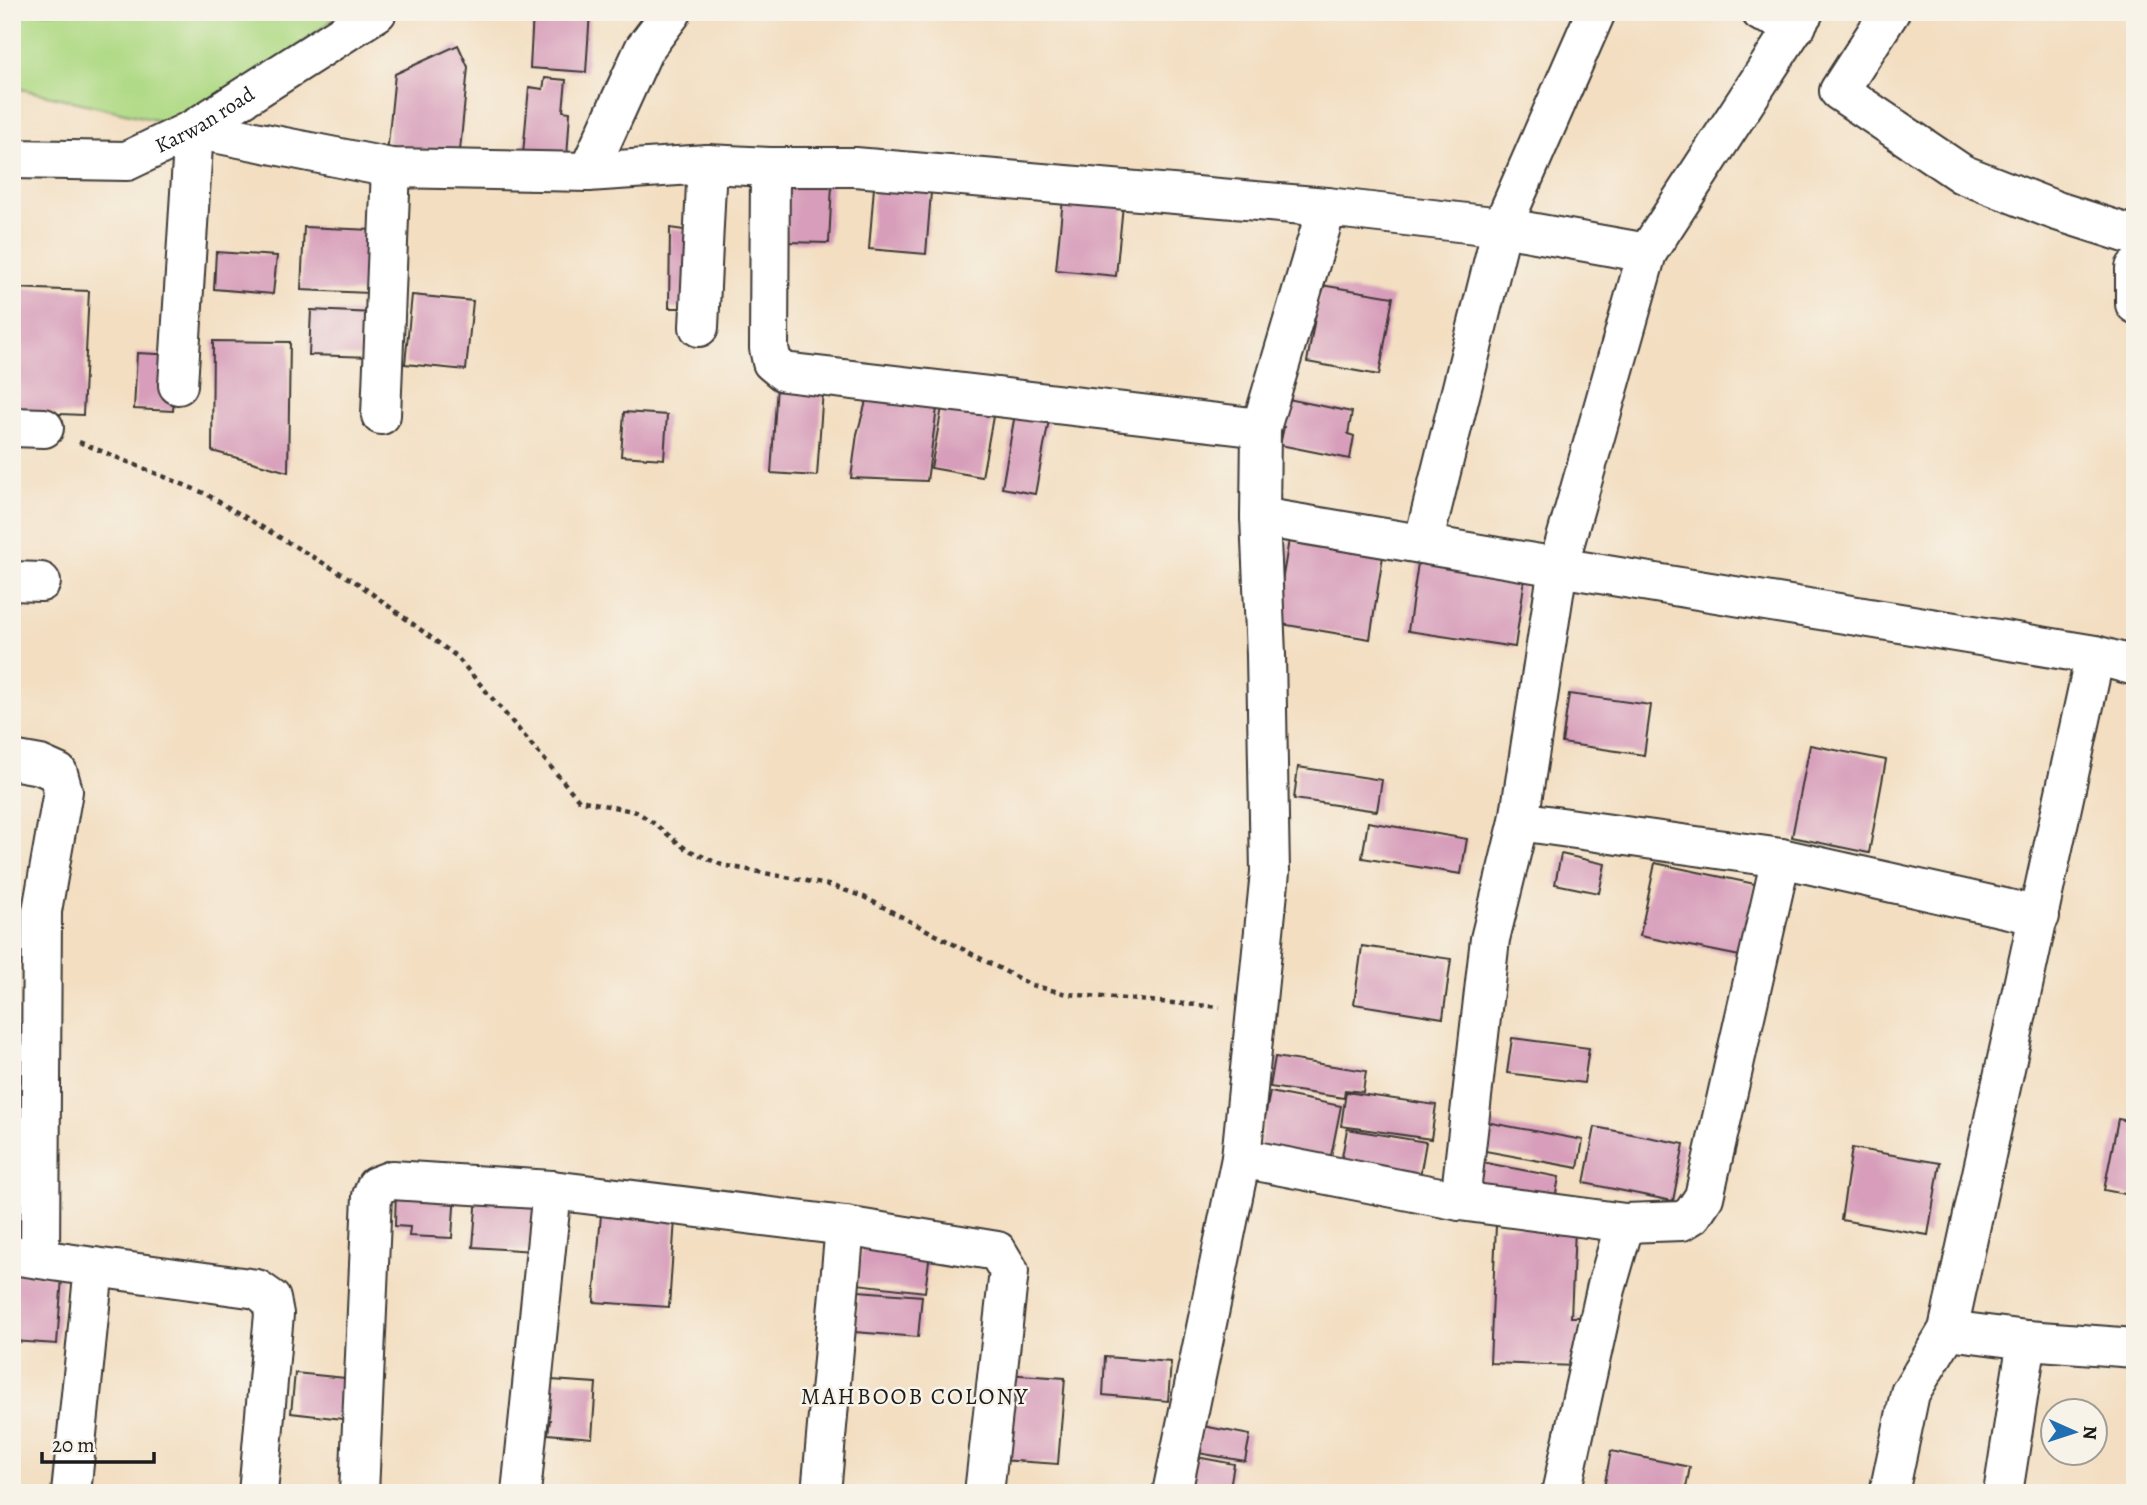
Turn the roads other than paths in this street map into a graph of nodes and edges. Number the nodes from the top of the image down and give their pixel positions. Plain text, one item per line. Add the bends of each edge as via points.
1 (377, 12) edge
2 (672, 12) edge
3 (1596, 12) edge
4 (1761, 12) edge
5 (1890, 12) edge
6 (1800, 18) edge
7 (194, 129) junction
8 (12, 159) edge
9 (707, 164) junction
10 (770, 167) junction
11 (391, 169) junction
12 (588, 172) junction
13 (1327, 207) junction
14 (1502, 227) junction
15 (2135, 236) edge
16 (1647, 253) junction
17 (2135, 268) edge
18 (2135, 304) edge
19 (699, 327) dead end
20 (178, 385) dead end
21 (382, 415) dead end
22 (1261, 428) junction
23 (1261, 517) junction
24 (1423, 544) junction
25 (1558, 567) junction
26 (2095, 656) junction
27 (2135, 666) edge
28 (12, 760) edge
29 (1519, 821) junction
30 (1781, 858) junction
31 (27, 909) edge
32 (2040, 916) junction
33 (26, 1083) edge
34 (1241, 1158) junction
35 (552, 1190) junction
36 (1460, 1201) junction
37 (1625, 1223) junction
38 (845, 1226) junction
39 (26, 1257) edge
40 (94, 1267) junction
41 (1948, 1330) junction
42 (2027, 1340) junction
43 (2135, 1348) edge
44 (71, 1493) edge
45 (258, 1493) edge
46 (359, 1493) edge
47 (521, 1493) edge
48 (821, 1493) edge
49 (984, 1493) edge
50 (1172, 1493) edge
51 (1561, 1493) edge
52 (1889, 1493) edge
53 (2003, 1493) edge

1 - 7 street, Karwan road
2 - 12 street via 644,49
3 - 14 street
4 - 6 street
5 - 15 street via 1839,91 1962,174
6 - 16 street
7 - 8 street, Karwan road via 127,161
7 - 11 street
7 - 20 street
9 - 10 street
9 - 12 street
9 - 19 street
10 - 13 street via 855,167
10 - 22 street via 769,348 772,362 784,372
11 - 12 street
11 - 21 street
13 - 14 street
13 - 22 street
14 - 16 street
14 - 24 street
16 - 25 street
17 - 18 street
22 - 23 street
23 - 24 street
23 - 34 street via 1270,872
24 - 25 street
25 - 26 street
25 - 29 street
26 - 27 street
26 - 32 street
28 - 31 street via 58,773 63,792
29 - 30 street
29 - 36 street via 1490,939
30 - 32 street
30 - 37 street via 1704,1197 1682,1221
31 - 33 street
32 - 41 street
33 - 39 street
34 - 36 street
34 - 50 street
35 - 38 street
35 - 46 street via 392,1180 376,1186 370,1214
35 - 47 street
36 - 37 street
37 - 51 street
38 - 48 street
38 - 49 street via 998,1251 1009,1271
39 - 40 street
40 - 44 street
40 - 45 street via 257,1289 271,1299 274,1314
41 - 42 street
41 - 52 street via 1910,1393
42 - 43 street
42 - 53 street

